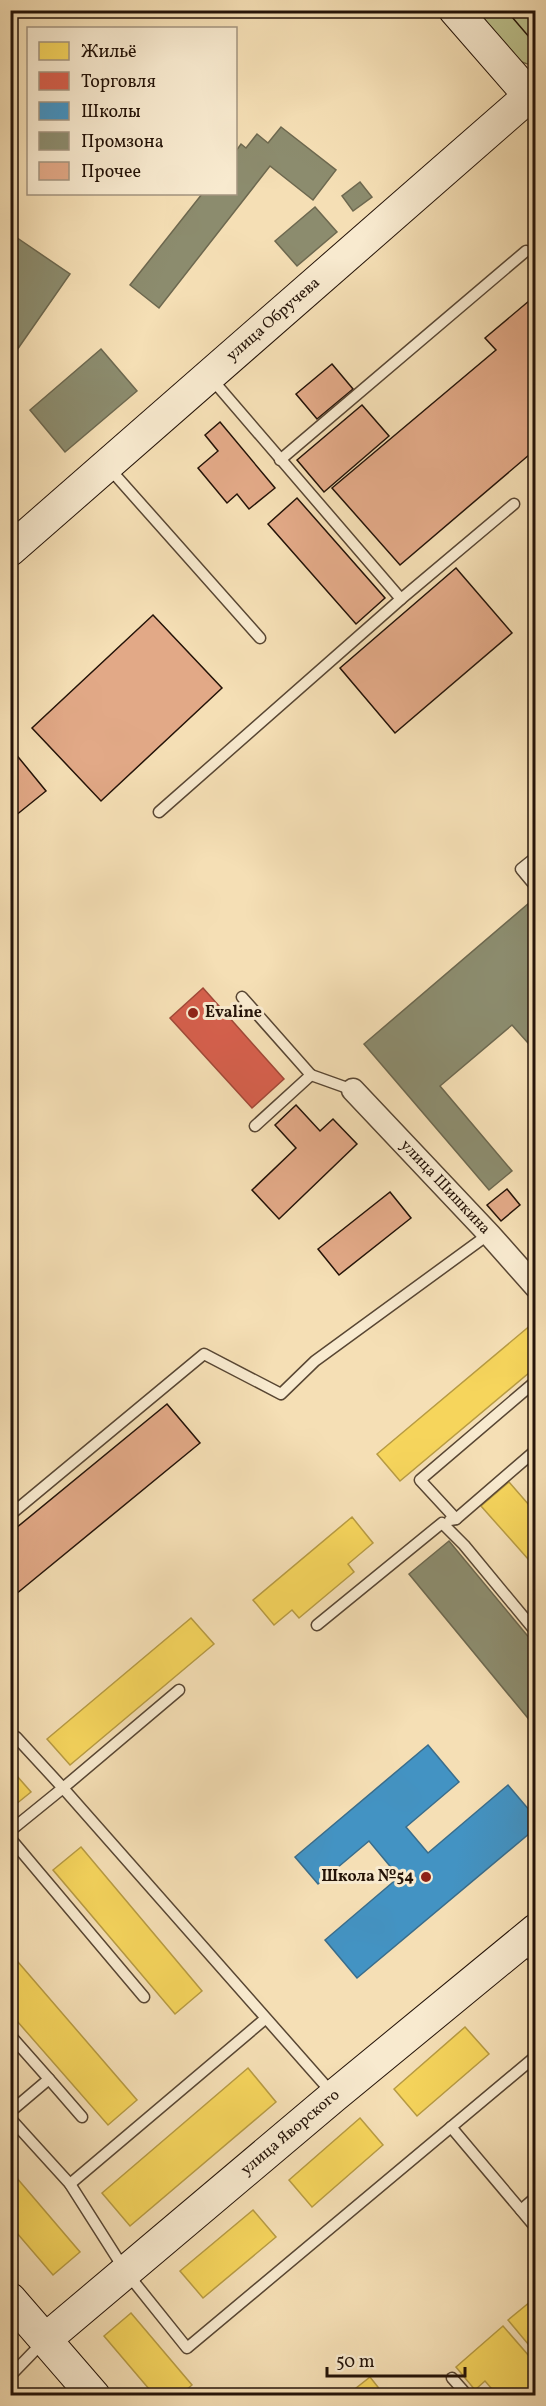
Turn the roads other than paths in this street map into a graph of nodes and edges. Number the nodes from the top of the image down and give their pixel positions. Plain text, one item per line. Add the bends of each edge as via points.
1 (455, 10) edge
2 (534, 96) edge
3 (526, 251) dead end
4 (209, 377) junction
5 (280, 460) junction
6 (107, 466) junction
7 (514, 504) dead end
8 (10, 550) edge
9 (400, 599) junction
10 (260, 638) dead end
11 (159, 812) dead end
12 (536, 857) edge
13 (536, 887) edge
14 (242, 997) dead end
15 (311, 1075) junction
16 (353, 1090) joint
17 (255, 1126) dead end
18 (489, 1234) junction
19 (536, 1287) edge
20 (536, 1381) edge
21 (536, 1450) edge
22 (10, 1515) edge
23 (456, 1519) junction
24 (442, 1523) junction
25 (317, 1625) dead end
26 (536, 1632) edge
27 (179, 1690) dead end
28 (10, 1742) edge
29 (63, 1788) junction
30 (10, 1831) edge
31 (10, 1838) edge
32 (530, 1944) edge
33 (144, 1997) dead end
34 (265, 2019) junction
35 (10, 2035) edge
36 (536, 2056) edge
37 (49, 2079) junction
38 (334, 2096) junction
39 (10, 2112) edge
40 (82, 2117) dead end
41 (10, 2118) edge
42 (451, 2127) junction
43 (70, 2184) junction
44 (536, 2198) edge
45 (521, 2210) junction
46 (536, 2228) edge
47 (126, 2272) junction
48 (10, 2299) edge
49 (46, 2339) junction
50 (12, 2374) dead end
51 (452, 2378) dead end
52 (94, 2396) edge
53 (468, 2396) edge

1 - 2 main road
2 - 4 main road, улица Обручева
3 - 5 lane
4 - 5 lane
4 - 6 main road, улица Обручева
5 - 9 lane
6 - 8 main road, улица Обручева
6 - 10 lane
7 - 9 lane
9 - 11 lane
12 - 13 lane via 521,870
14 - 15 lane
15 - 16 lane
15 - 17 lane
16 - 18 street, улица Шишкина
18 - 19 street, улица Шишкина
18 - 22 lane via 315,1361 281,1394 204,1354
20 - 23 lane via 420,1480
21 - 23 lane
23 - 24 lane
24 - 25 lane
24 - 26 lane
27 - 29 lane
28 - 29 lane via 16,1737
29 - 30 lane
29 - 34 lane
31 - 33 lane
32 - 38 main road, улица Яворского
34 - 38 lane
34 - 43 lane
35 - 37 lane
36 - 42 lane
37 - 39 lane
37 - 40 lane
38 - 47 main road, улица Яворского
41 - 43 lane
42 - 45 lane
42 - 47 lane via 187,2348
43 - 47 lane
44 - 45 lane
45 - 46 lane
47 - 49 main road, улица Яворского
48 - 49 main road
49 - 50 lane
49 - 52 main road
51 - 53 lane

